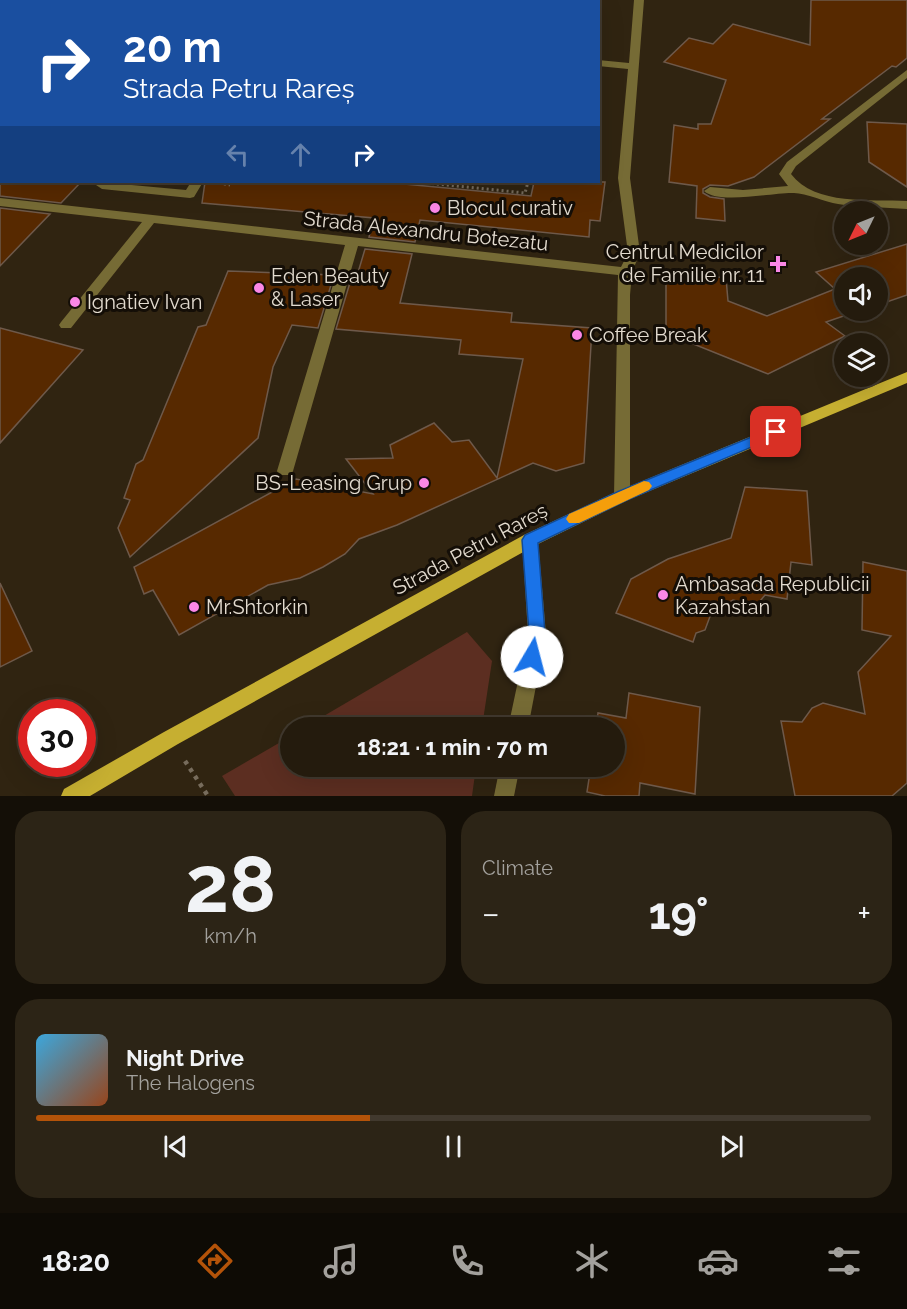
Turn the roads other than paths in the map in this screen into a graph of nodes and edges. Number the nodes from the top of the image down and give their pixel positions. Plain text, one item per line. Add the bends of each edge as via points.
1 (639, 0) edge
2 (600, 63) edge
3 (633, 66) junction
4 (907, 73) edge
5 (105, 183) edge
6 (196, 183) edge
7 (795, 189) junction
8 (710, 191) dead end
9 (0, 202) edge
10 (907, 205) edge
11 (151, 219) junction
12 (352, 243) junction
13 (625, 272) junction
14 (66, 325) dead end
15 (907, 377) edge
16 (285, 471) dead end
17 (622, 496) junction
18 (530, 540) junction
19 (520, 717) edge
20 (508, 777) edge
21 (71, 796) edge
22 (504, 796) edge

1 - 3 street
2 - 3 street
3 - 13 street via 624,178 634,253
4 - 7 street via 790,166 785,174
5 - 6 street via 102,185 190,194
7 - 8 street via 743,194
7 - 10 street via 821,198
9 - 11 street, Strada Alexandru Botezatu
11 - 12 street, Strada Alexandru Botezatu
11 - 14 street
12 - 13 street, Strada Alexandru Botezatu
12 - 16 street
13 - 17 street
15 - 17 main road, Strada Petru Rareș
17 - 18 main road, Strada Petru Rareș
18 - 19 street via 537,633
18 - 21 main road, Strada Petru Rareș
20 - 22 street

